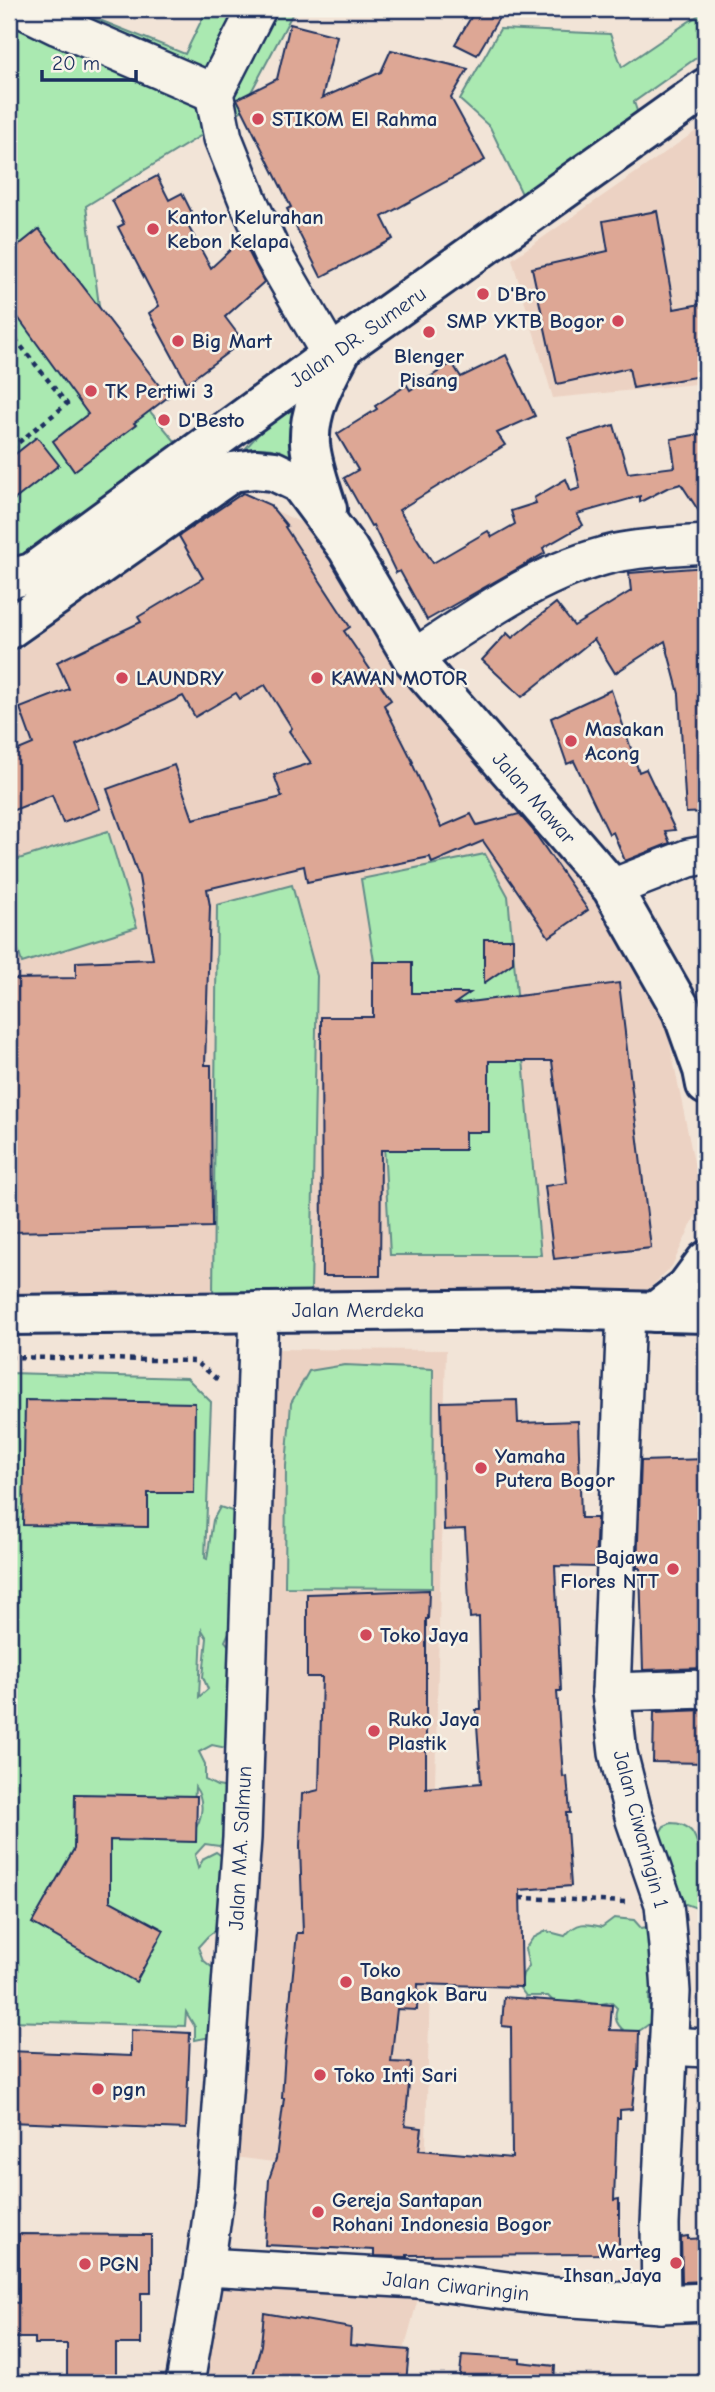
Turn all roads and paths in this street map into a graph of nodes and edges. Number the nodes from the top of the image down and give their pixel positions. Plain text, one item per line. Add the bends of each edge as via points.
1 (23, 9) edge
2 (257, 9) edge
3 (706, 88) edge
4 (214, 93) junction
5 (9, 331) edge
6 (337, 352) junction
7 (9, 442) edge
8 (16, 444) junction
9 (9, 450) edge
10 (332, 528) junction
11 (706, 544) edge
12 (9, 579) edge
13 (9, 629) edge
14 (414, 659) junction
15 (706, 855) edge
16 (611, 888) junction
17 (706, 1085) edge
18 (706, 1261) edge
19 (259, 1311) junction
20 (640, 1312) junction
21 (706, 1313) edge
22 (9, 1315) edge
23 (9, 1357) edge
24 (223, 1383) dead end
25 (706, 1689) edge
26 (611, 1692) junction
27 (520, 1898) dead end
28 (664, 1904) junction
29 (668, 2046) junction
30 (706, 2048) edge
31 (205, 2267) junction
32 (706, 2302) edge
33 (660, 2304) junction
34 (9, 2374) edge
35 (186, 2379) edge
36 (47, 2383) edge

1 - 4 street
2 - 4 street
3 - 6 main road, Jalan DR. Sumeru
4 - 6 street via 223,138 248,203 273,255
5 - 8 path via 67,404
6 - 10 main road via 316,402 310,445
6 - 12 main road, Jalan DR. Sumeru via 32,573
7 - 8 path
8 - 9 path
10 - 13 main road via 299,483 274,471 232,472
10 - 14 main road, Jalan Mawar
11 - 14 street via 616,553 558,573 498,603
14 - 16 main road, Jalan Mawar
15 - 16 street
16 - 17 main road, Jalan Mawar via 682,1011
18 - 20 main road via 686,1288
19 - 20 main road, Jalan Merdeka
19 - 22 main road, Jalan Merdeka
19 - 31 street, Jalan M.A. Salmun via 242,1838 216,2188
20 - 21 main road, Jalan Merdeka
20 - 26 street, Jalan Ciwaringin 1
23 - 24 path via 195,1361
25 - 26 street
26 - 28 street, Jalan Ciwaringin 1 via 618,1753
27 - 28 path
28 - 29 street, Jalan Ciwaringin 1 via 671,1993
29 - 30 street
29 - 33 street, Jalan Ciwaringin 1
31 - 33 street, Jalan Ciwaringin via 417,2279 544,2296
31 - 35 street, Jalan M.A. Salmun
32 - 33 street, Jalan Ciwaringin
34 - 36 path

